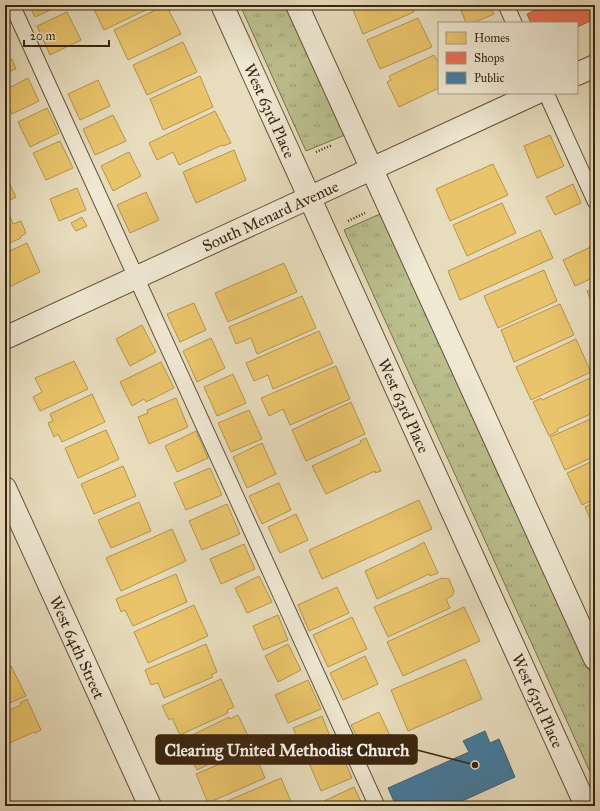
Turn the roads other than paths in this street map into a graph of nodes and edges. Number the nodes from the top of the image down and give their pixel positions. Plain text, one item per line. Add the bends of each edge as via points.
1 (12, 5) edge
2 (222, 5) edge
3 (297, 5) edge
4 (506, 5) edge
5 (514, 22) edge
6 (595, 66) edge
7 (578, 74) edge
8 (534, 94) edge
9 (546, 94) edge
10 (372, 169) junction
11 (310, 198) junction
12 (595, 200) edge
13 (136, 278) junction
14 (5, 338) edge
15 (5, 488) edge
16 (595, 660) edge
17 (150, 806) edge
18 (377, 806) edge
19 (586, 806) edge

1 - 13 lane
2 - 11 street, West 63rd Place
3 - 10 street
4 - 5 lane
6 - 7 street
8 - 10 street, South Menard Avenue
9 - 12 lane
10 - 11 street, South Menard Avenue
10 - 16 street
11 - 13 street, South Menard Avenue
11 - 19 street, West 63rd Place
13 - 14 street, South Menard Avenue
13 - 18 lane
15 - 17 street, West 64th Street

